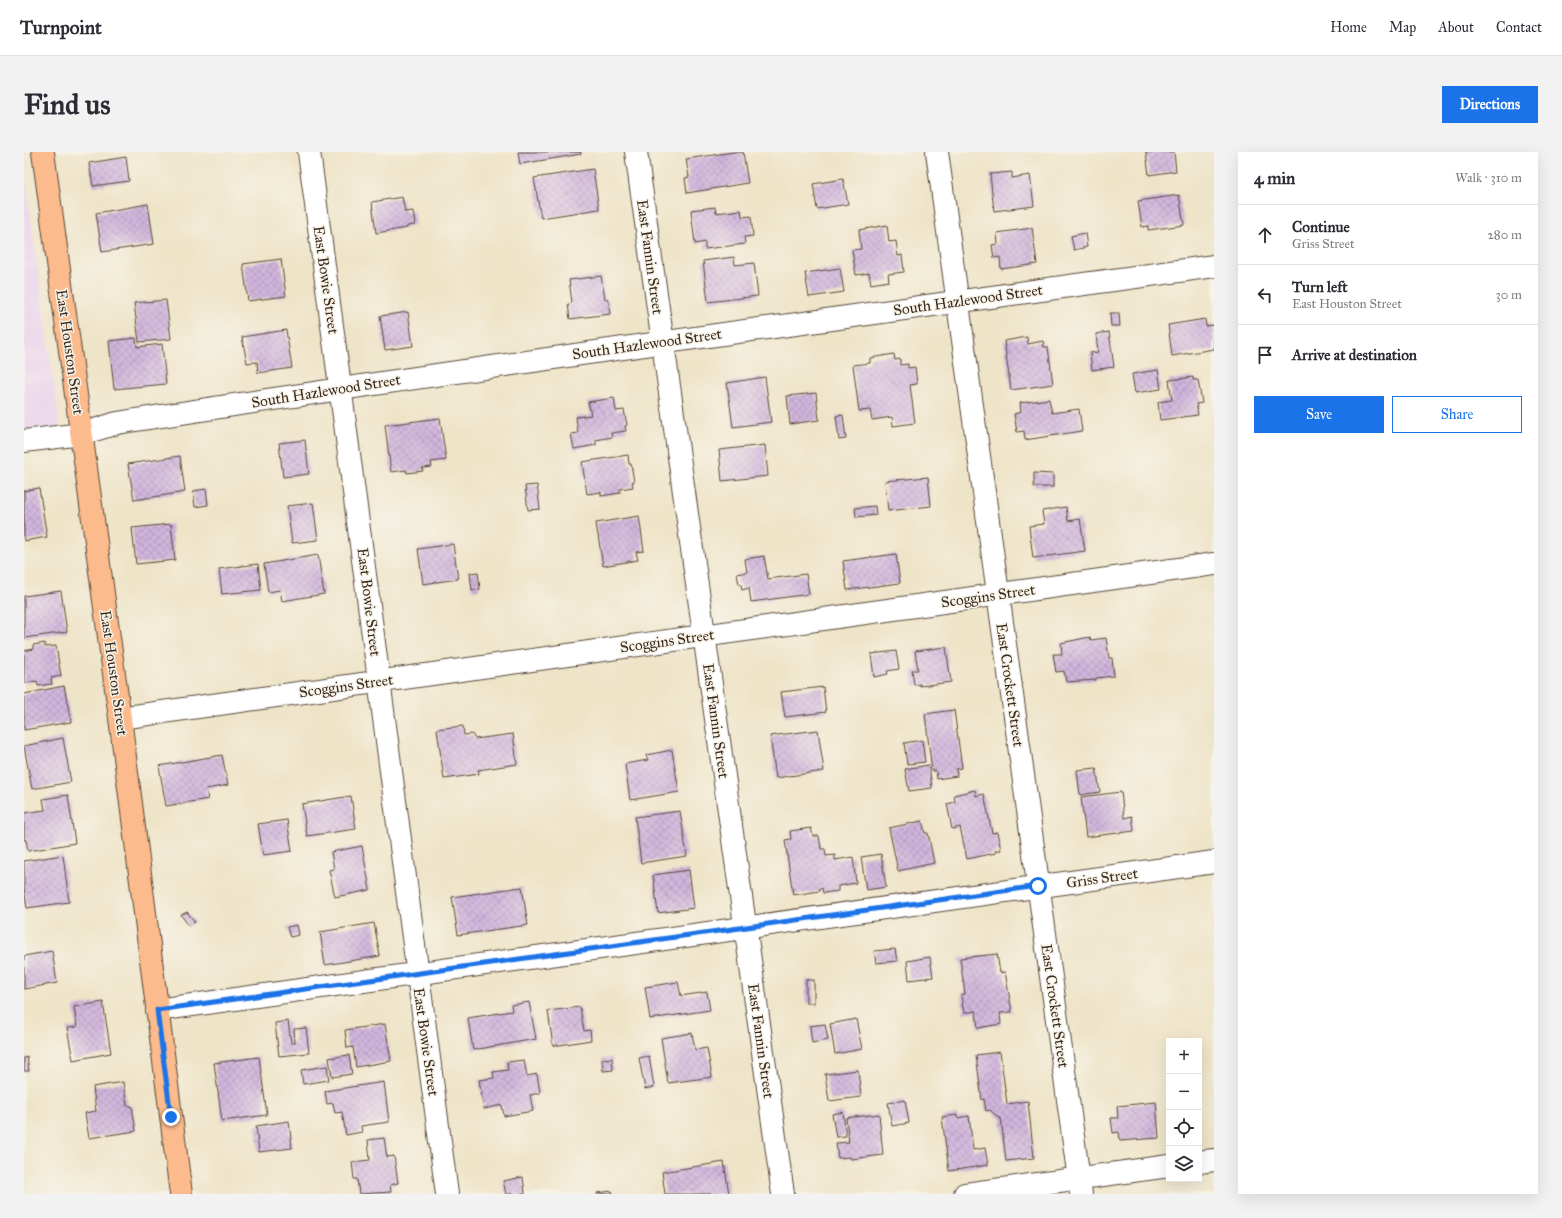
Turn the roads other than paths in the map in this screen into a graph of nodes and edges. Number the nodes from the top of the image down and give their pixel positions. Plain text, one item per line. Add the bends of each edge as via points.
1 (43, 152) edge
2 (309, 152) edge
3 (636, 152) edge
4 (937, 152) edge
5 (1214, 266) edge
6 (957, 302) junction
7 (662, 341) junction
8 (341, 388) junction
9 (82, 434) junction
10 (24, 441) edge
11 (1214, 564) edge
12 (997, 595) junction
13 (704, 636) junction
14 (380, 681) junction
15 (120, 718) junction
16 (1214, 862) edge
17 (1038, 886) junction
18 (745, 928) junction
19 (417, 974) junction
20 (157, 1010) junction
21 (1214, 1160) edge
22 (1202, 1162) edge
23 (1166, 1167) edge
24 (1080, 1186) edge
25 (181, 1194) edge
26 (447, 1194) edge
27 (783, 1194) edge
28 (965, 1194) edge

1 - 9 main road, East Houston Street
2 - 8 street, East Bowie Street
3 - 7 street, East Fannin Street
4 - 6 street, East Crockett Street
5 - 6 street, South Hazlewood Street
6 - 7 street, South Hazlewood Street
6 - 12 street, East Crockett Street
7 - 8 street, South Hazlewood Street
7 - 13 street, East Fannin Street
8 - 9 street, South Hazlewood Street via 116,423
8 - 14 street, East Bowie Street
9 - 10 street, South Hazlewood Street
9 - 15 main road, East Houston Street
11 - 12 street, Scoggins Street
12 - 13 street, Scoggins Street
12 - 17 street, East Crockett Street
13 - 14 street, Scoggins Street
13 - 18 street, East Fannin Street
14 - 15 street, Scoggins Street
14 - 19 street, East Bowie Street
15 - 20 main road, East Houston Street
16 - 17 street, Griss Street
17 - 18 street, Griss Street
17 - 24 street, East Crockett Street
18 - 19 street, Griss Street
18 - 27 street, East Fannin Street
19 - 20 street, Griss Street
19 - 26 street, East Bowie Street
20 - 25 main road, East Houston Street
21 - 22 street
23 - 24 street
24 - 28 street

